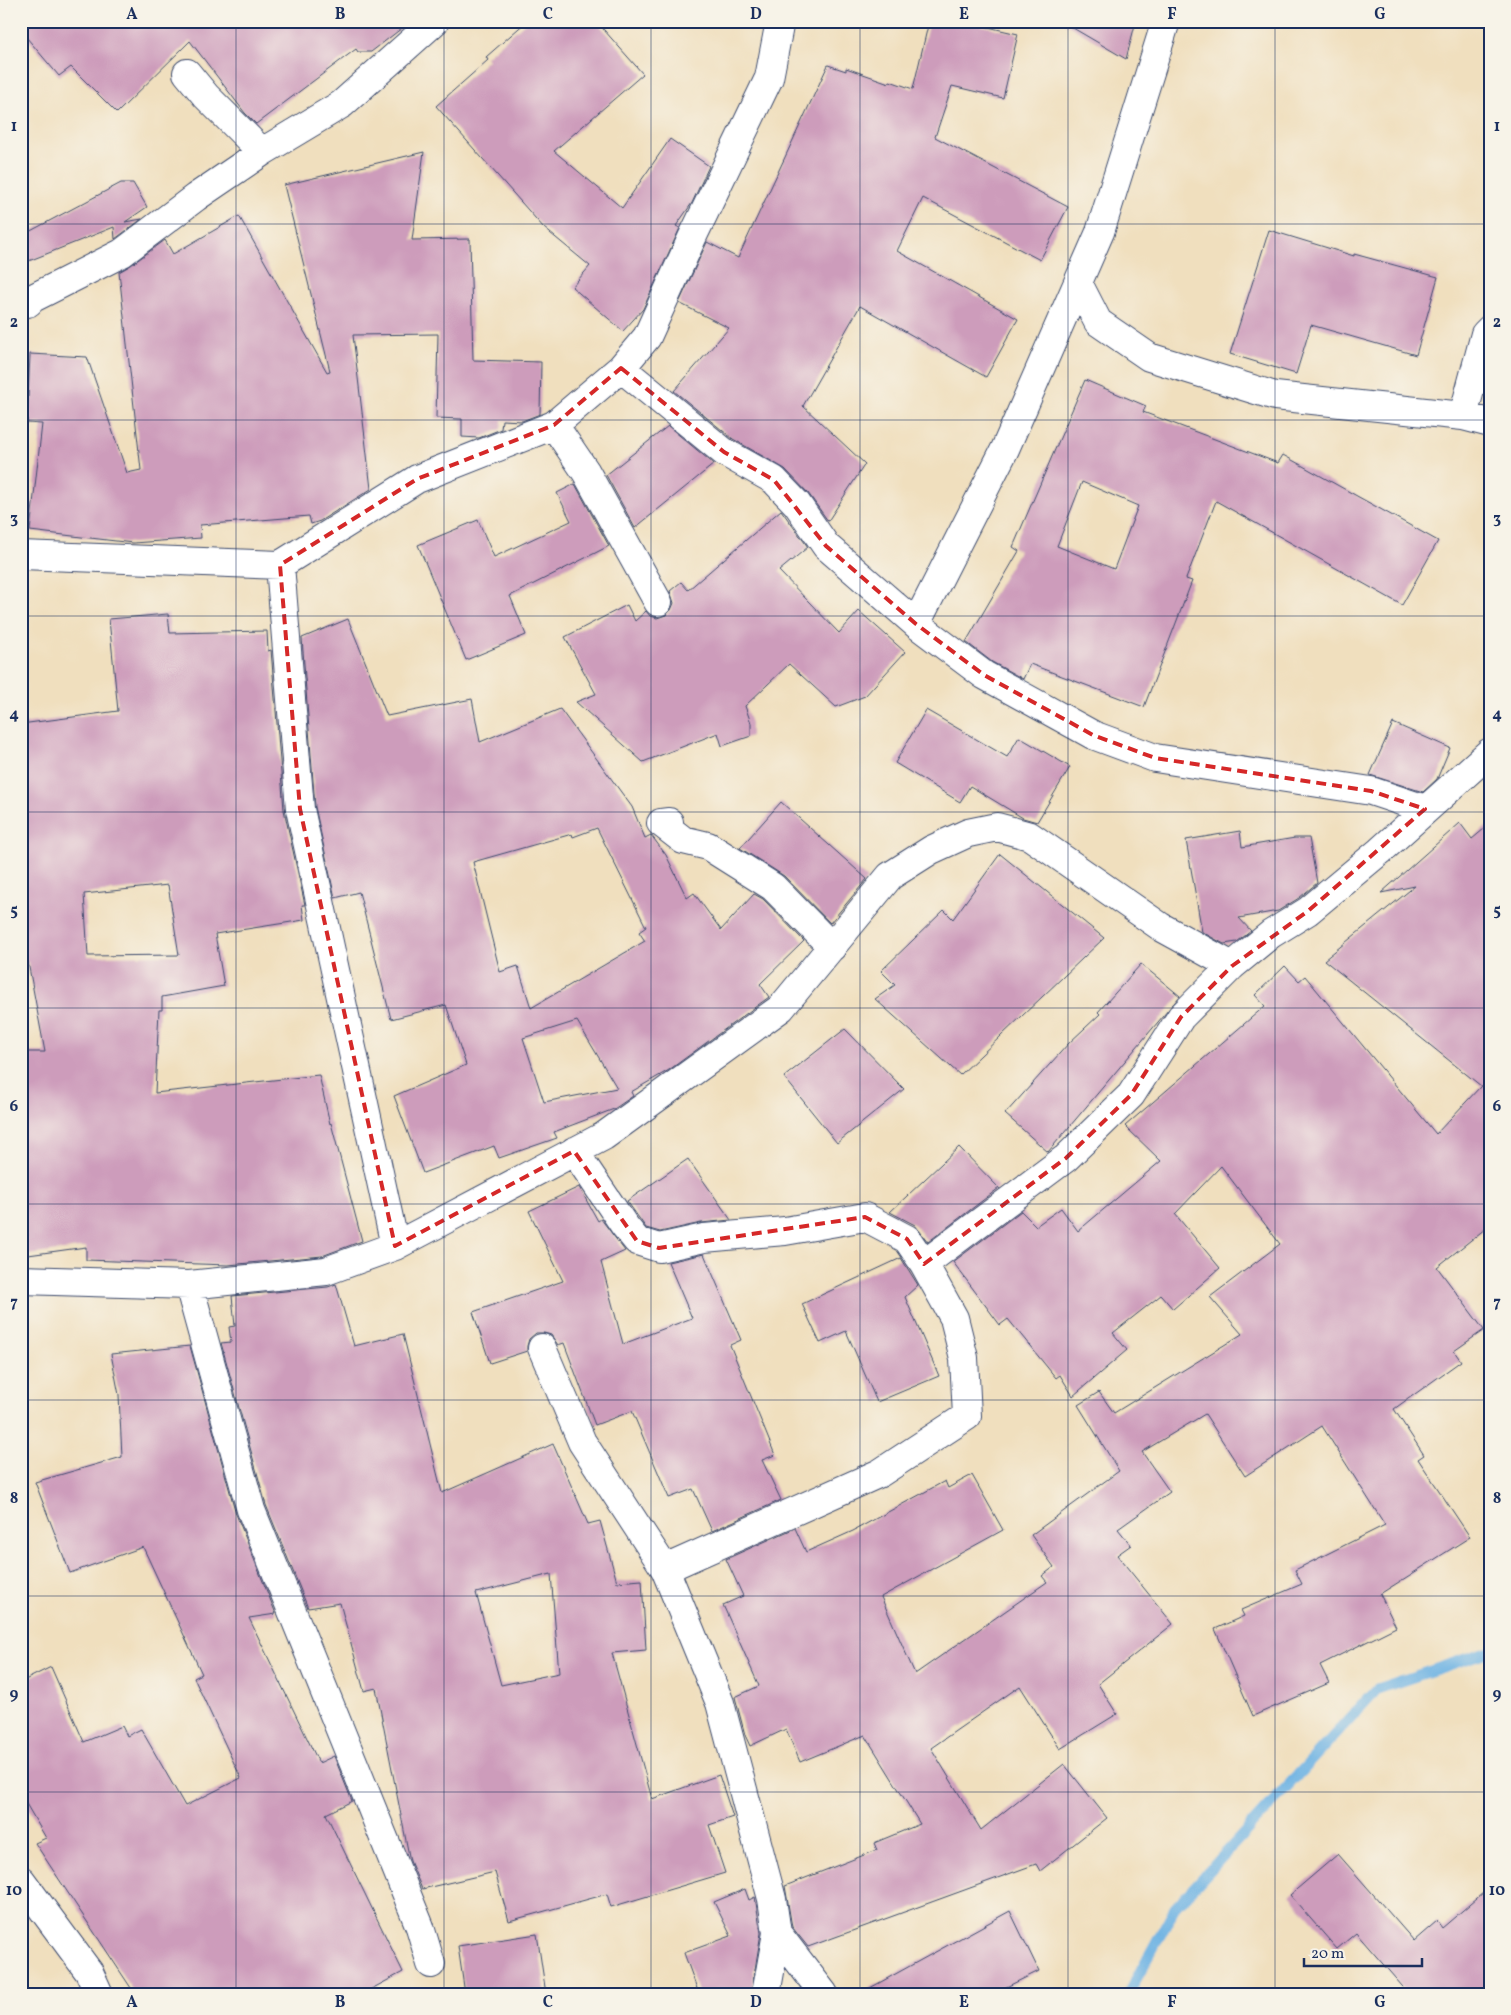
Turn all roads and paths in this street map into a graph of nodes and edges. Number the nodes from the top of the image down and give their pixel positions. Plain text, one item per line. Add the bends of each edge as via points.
1 (435, 21) edge
2 (780, 21) edge
3 (1166, 21) edge
4 (187, 73) dead end
5 (262, 152) junction
6 (1078, 283) junction
7 (21, 304) edge
8 (1490, 329) edge
9 (621, 368) junction
10 (1463, 416) junction
11 (1490, 423) edge
12 (554, 425) junction
13 (21, 555) edge
14 (280, 565) junction
15 (658, 602) dead end
16 (916, 624) junction
17 (1490, 752) edge
18 (1425, 809) junction
19 (669, 822) dead end
20 (832, 947) junction
21 (1232, 966) junction
22 (574, 1151) junction
23 (395, 1246) junction
24 (924, 1264) junction
25 (21, 1280) edge
26 (189, 1285) junction
27 (542, 1348) dead end
28 (665, 1569) junction
29 (22, 1883) edge
30 (778, 1933) junction
31 (431, 1964) dead end
32 (99, 1994) edge
33 (766, 1994) edge
34 (824, 1994) edge

1 - 5 street via 342,104
2 - 9 street via 769,78 647,337
3 - 6 street via 1100,232
4 - 5 street
5 - 7 street via 122,253
6 - 10 street via 1098,322 1149,357 1275,396
6 - 16 street via 1006,449
8 - 10 street via 1485,334
9 - 12 street
9 - 16 street via 724,452 774,480 797,504 826,546
10 - 11 street
12 - 14 street via 417,479
12 - 15 street via 586,472
13 - 14 street
14 - 23 street via 300,809
16 - 18 street via 984,675 1102,739 1155,758 1371,791
17 - 18 street
18 - 21 street via 1308,911 1271,934
19 - 20 street via 661,823 683,840 708,846 774,887
20 - 21 street via 890,876 931,850 968,833 997,827 1030,836 1161,927
20 - 22 street via 781,1008 604,1136
21 - 24 street via 1181,1017 1131,1095 1066,1158
22 - 23 street
22 - 24 street via 637,1241 659,1248 704,1238 784,1231 865,1217 907,1239
23 - 26 street via 326,1271
24 - 28 street via 954,1318 964,1358 967,1416 880,1473
25 - 26 street
26 - 31 street via 251,1510 420,1927
27 - 28 street via 582,1442
28 - 30 street via 720,1703
29 - 32 street via 88,1972
30 - 33 street
30 - 34 street

